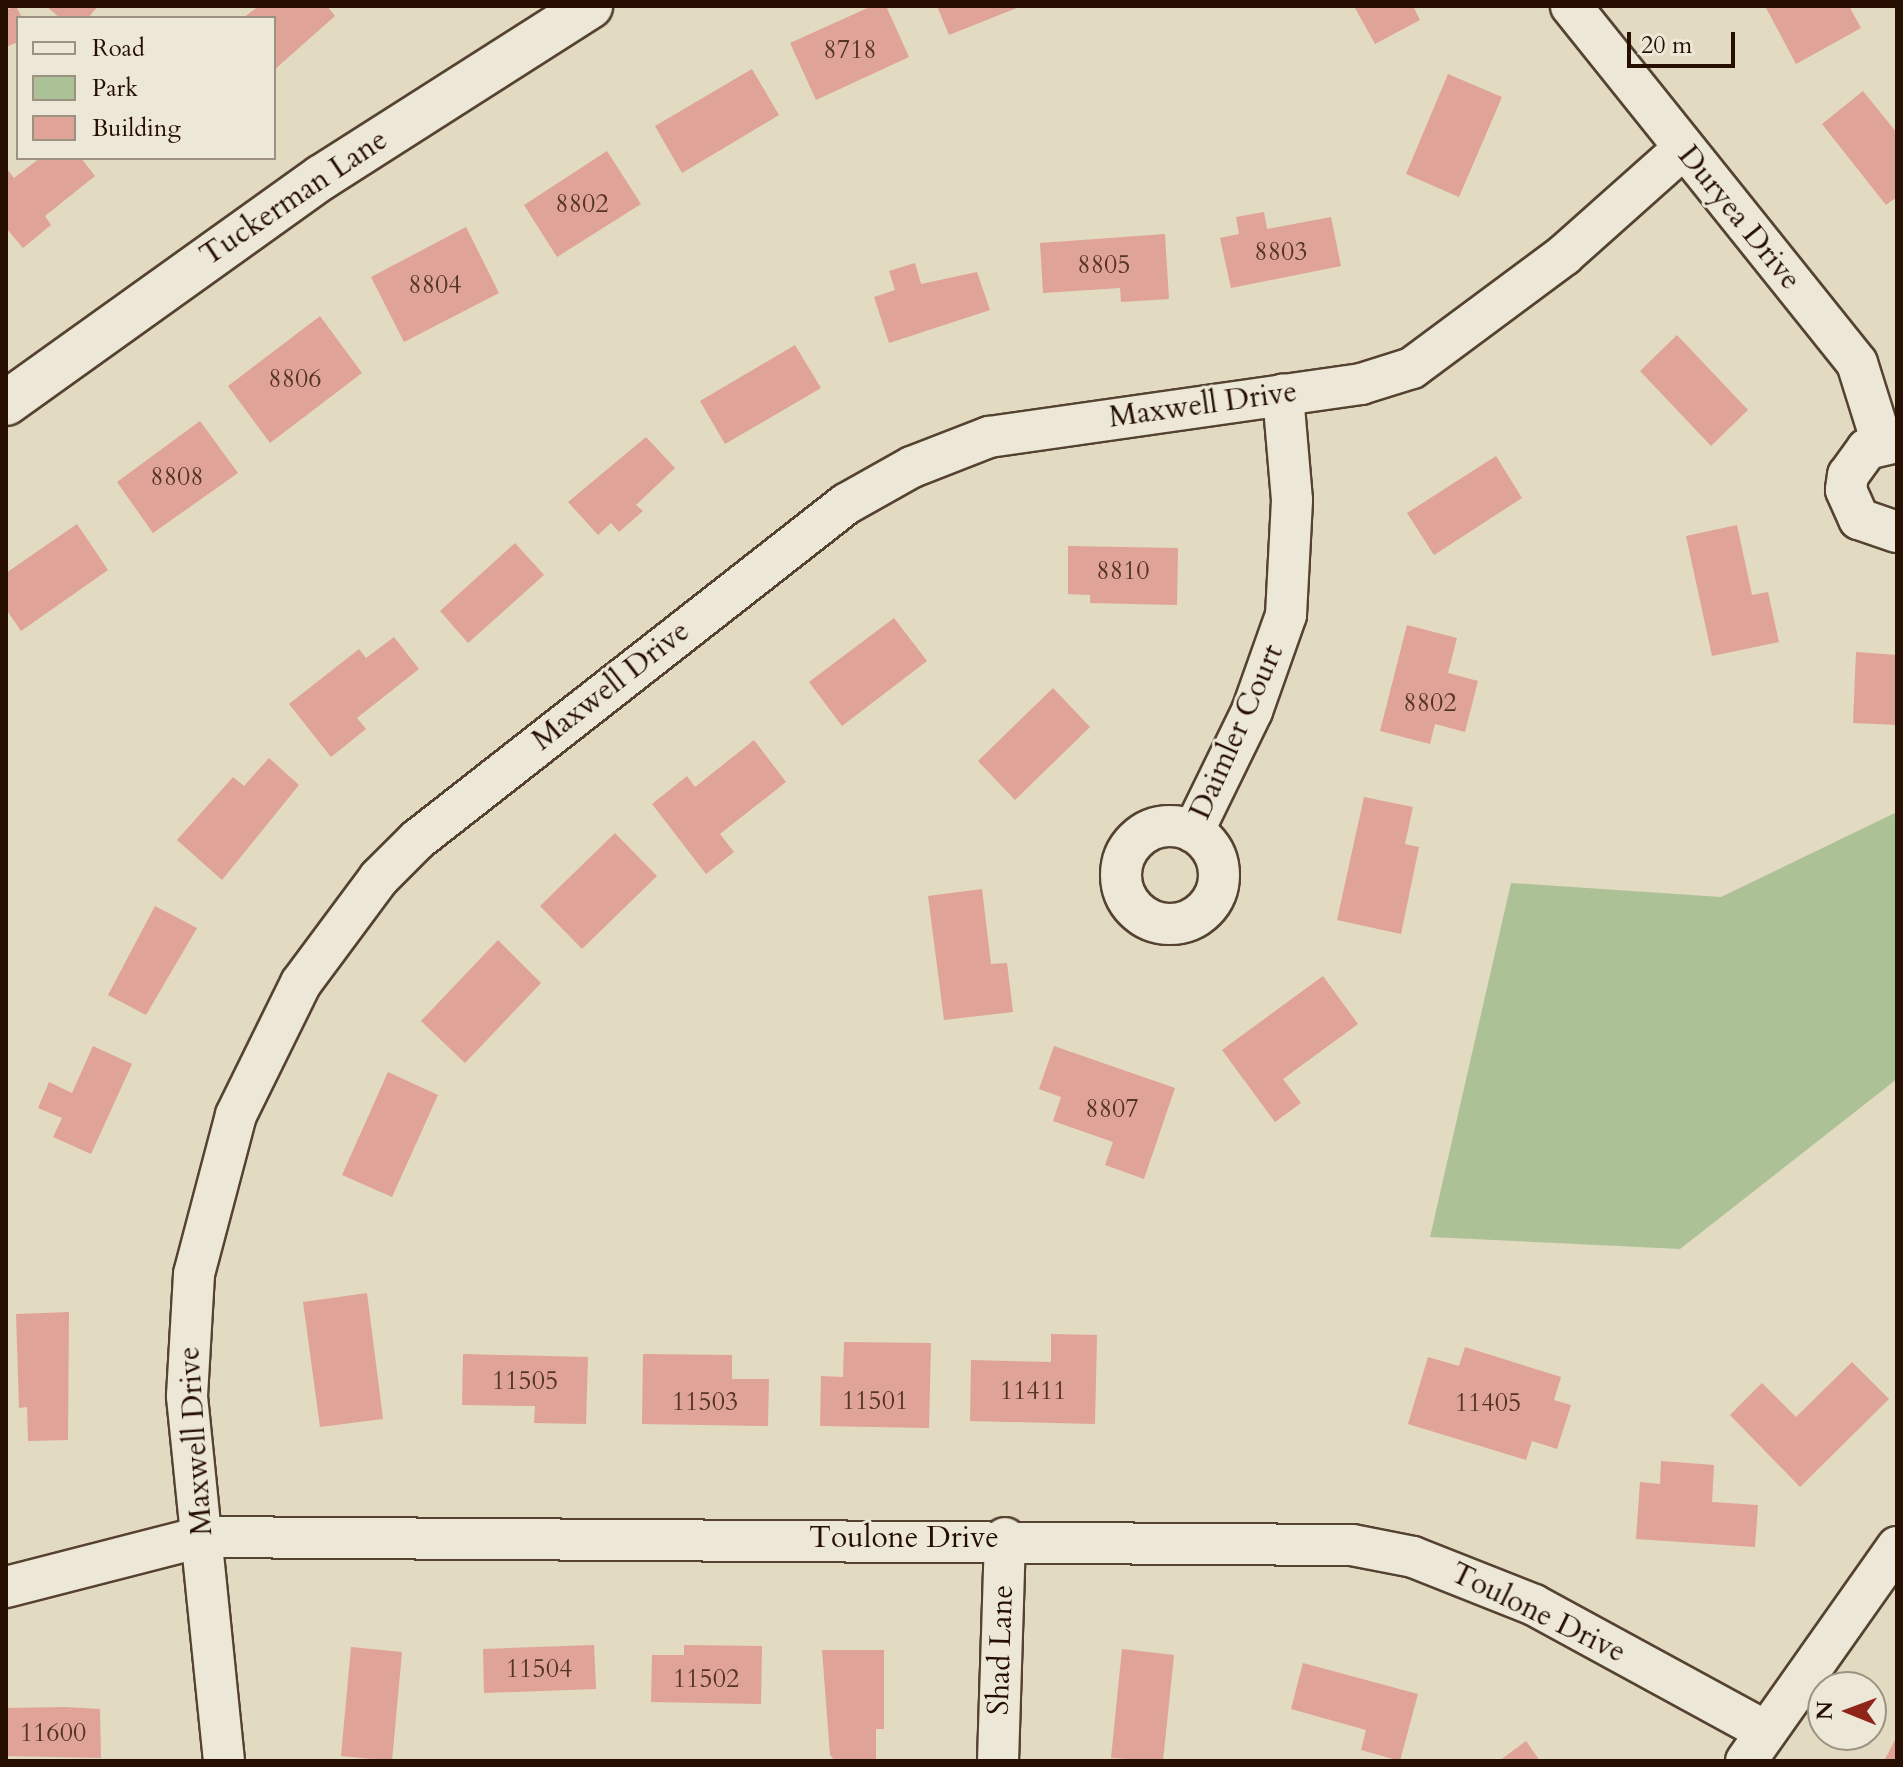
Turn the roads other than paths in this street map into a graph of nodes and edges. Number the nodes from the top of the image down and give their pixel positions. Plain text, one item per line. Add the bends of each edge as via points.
1 (590, 6) edge
2 (1571, 6) edge
3 (1683, 149) junction
4 (1283, 394) junction
5 (6, 403) edge
6 (1889, 442) edge
7 (1897, 532) edge
8 (1193, 832) dead end
9 (201, 1537) junction
10 (1005, 1538) junction
11 (1897, 1547) edge
12 (6, 1587) edge
13 (1756, 1746) edge
14 (224, 1761) edge
15 (998, 1761) edge

1 - 5 main road, Tuckerman Lane via 322,177
2 - 3 street, Duryea Drive
3 - 4 street, Maxwell Drive via 1564,255 1412,368 1361,384
3 - 6 street, Duryea Drive via 1857,363
4 - 8 street, Daimler Court via 1292,500 1286,615 1252,711
4 - 9 street, Maxwell Drive via 989,437 912,467 787,546 417,840 379,878 329,938 295,995 236,1115 214,1183 189,1328 187,1396
6 - 7 street, Duryea Drive via 1856,460 1846,490 1859,519
9 - 10 street, Toulone Drive
9 - 12 street, Toulone Drive
9 - 14 street, Maxwell Drive
10 - 13 street, Toulone Drive via 1289,1541 1413,1557 1534,1605
10 - 15 street, Shad Lane
11 - 13 street

